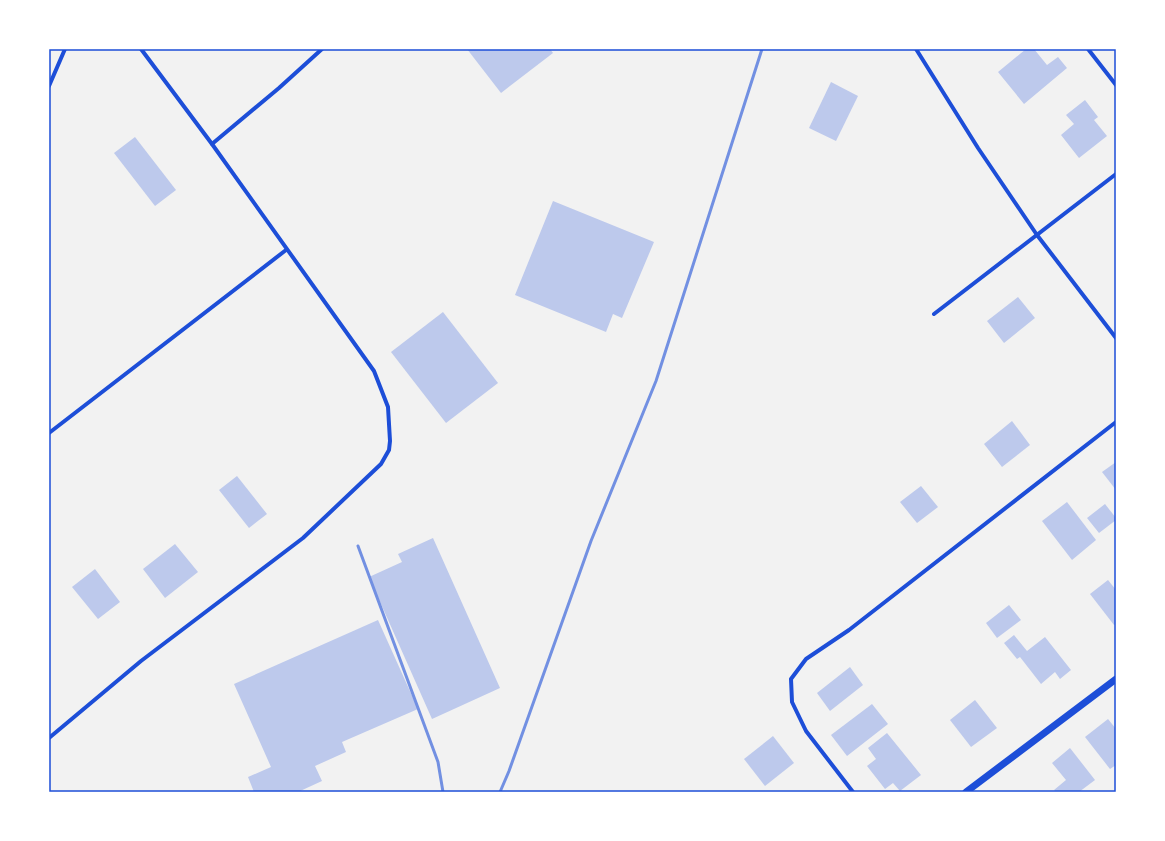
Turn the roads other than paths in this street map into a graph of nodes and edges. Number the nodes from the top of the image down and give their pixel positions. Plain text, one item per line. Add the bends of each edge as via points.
1 (65, 49) edge
2 (141, 49) edge
3 (322, 49) edge
4 (916, 49) edge
5 (1088, 49) edge
6 (1116, 85) edge
7 (49, 86) edge
8 (212, 144) junction
9 (1116, 174) edge
10 (1037, 235) junction
11 (286, 250) junction
12 (934, 314) dead end
13 (1116, 338) edge
14 (1116, 422) edge
15 (49, 433) edge
16 (1116, 679) edge
17 (49, 738) edge
18 (853, 792) edge
19 (966, 792) edge

1 - 7 street
2 - 8 street
3 - 8 street via 280,88
4 - 10 street via 978,148
5 - 6 street
8 - 11 street
9 - 10 street
10 - 12 street
10 - 13 street
11 - 15 street
11 - 17 street via 374,372 388,407 389,450 381,464 303,538 141,661
14 - 18 street via 849,630 806,660 791,679 792,702 806,731
16 - 19 street

